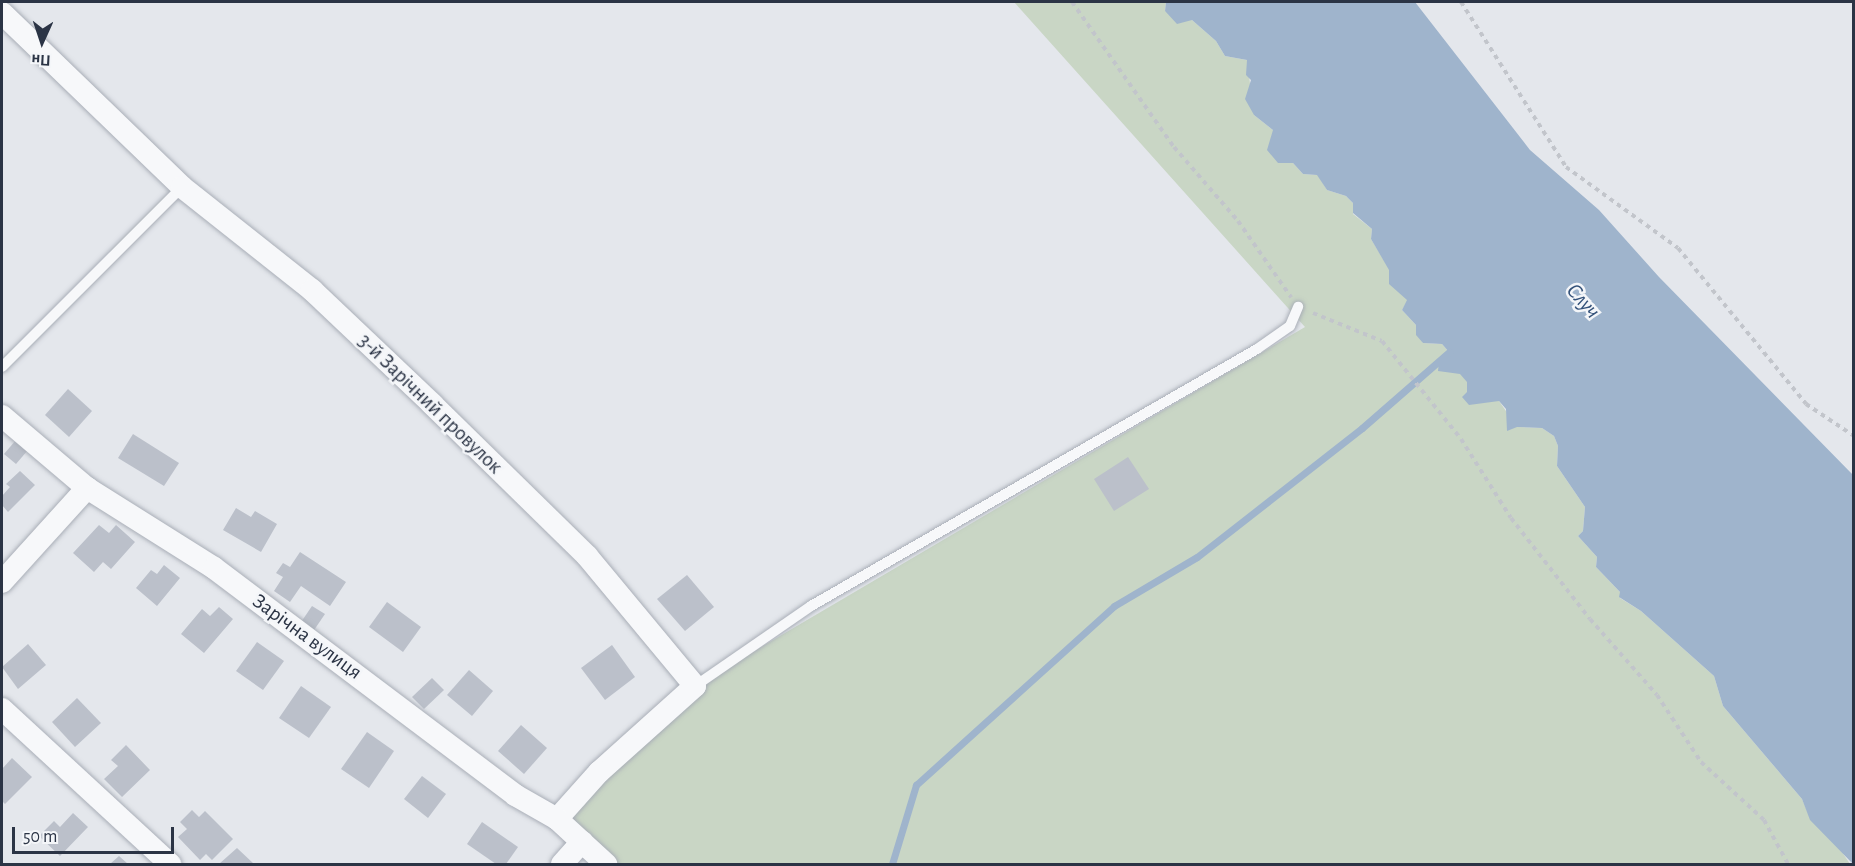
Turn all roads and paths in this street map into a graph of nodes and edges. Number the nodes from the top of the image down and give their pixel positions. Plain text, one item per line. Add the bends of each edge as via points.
1 (1072, 2) edge
2 (1461, 2) edge
3 (2, 14) edge
4 (182, 187) junction
5 (1298, 307) junction
6 (2, 367) edge
7 (2, 416) edge
8 (1854, 436) edge
9 (87, 488) junction
10 (2, 582) edge
11 (696, 686) junction
12 (2, 709) edge
13 (557, 819) junction
14 (582, 842) junction
15 (170, 864) edge
16 (562, 864) edge
17 (606, 864) edge
18 (1788, 864) edge

1 - 5 path via 1174,147 1238,220
2 - 8 path via 1566,167 1678,248 1806,404
3 - 4 street, 3-й Зарічний провулок
4 - 6 lane
4 - 11 street, 3-й Зарічний провулок via 312,290 432,404 587,556
5 - 11 lane via 1290,326 1257,349 812,606
5 - 18 path via 1382,341 1455,431 1511,518 1590,620 1657,695 1701,762 1764,820
7 - 9 street, Зарічна вулиця
9 - 10 street
9 - 13 street, Зарічна вулиця via 214,568 505,788
11 - 13 street via 599,772
12 - 15 street
13 - 14 street, Зарічна вулиця
14 - 16 street
14 - 17 street, Зарічна вулиця

